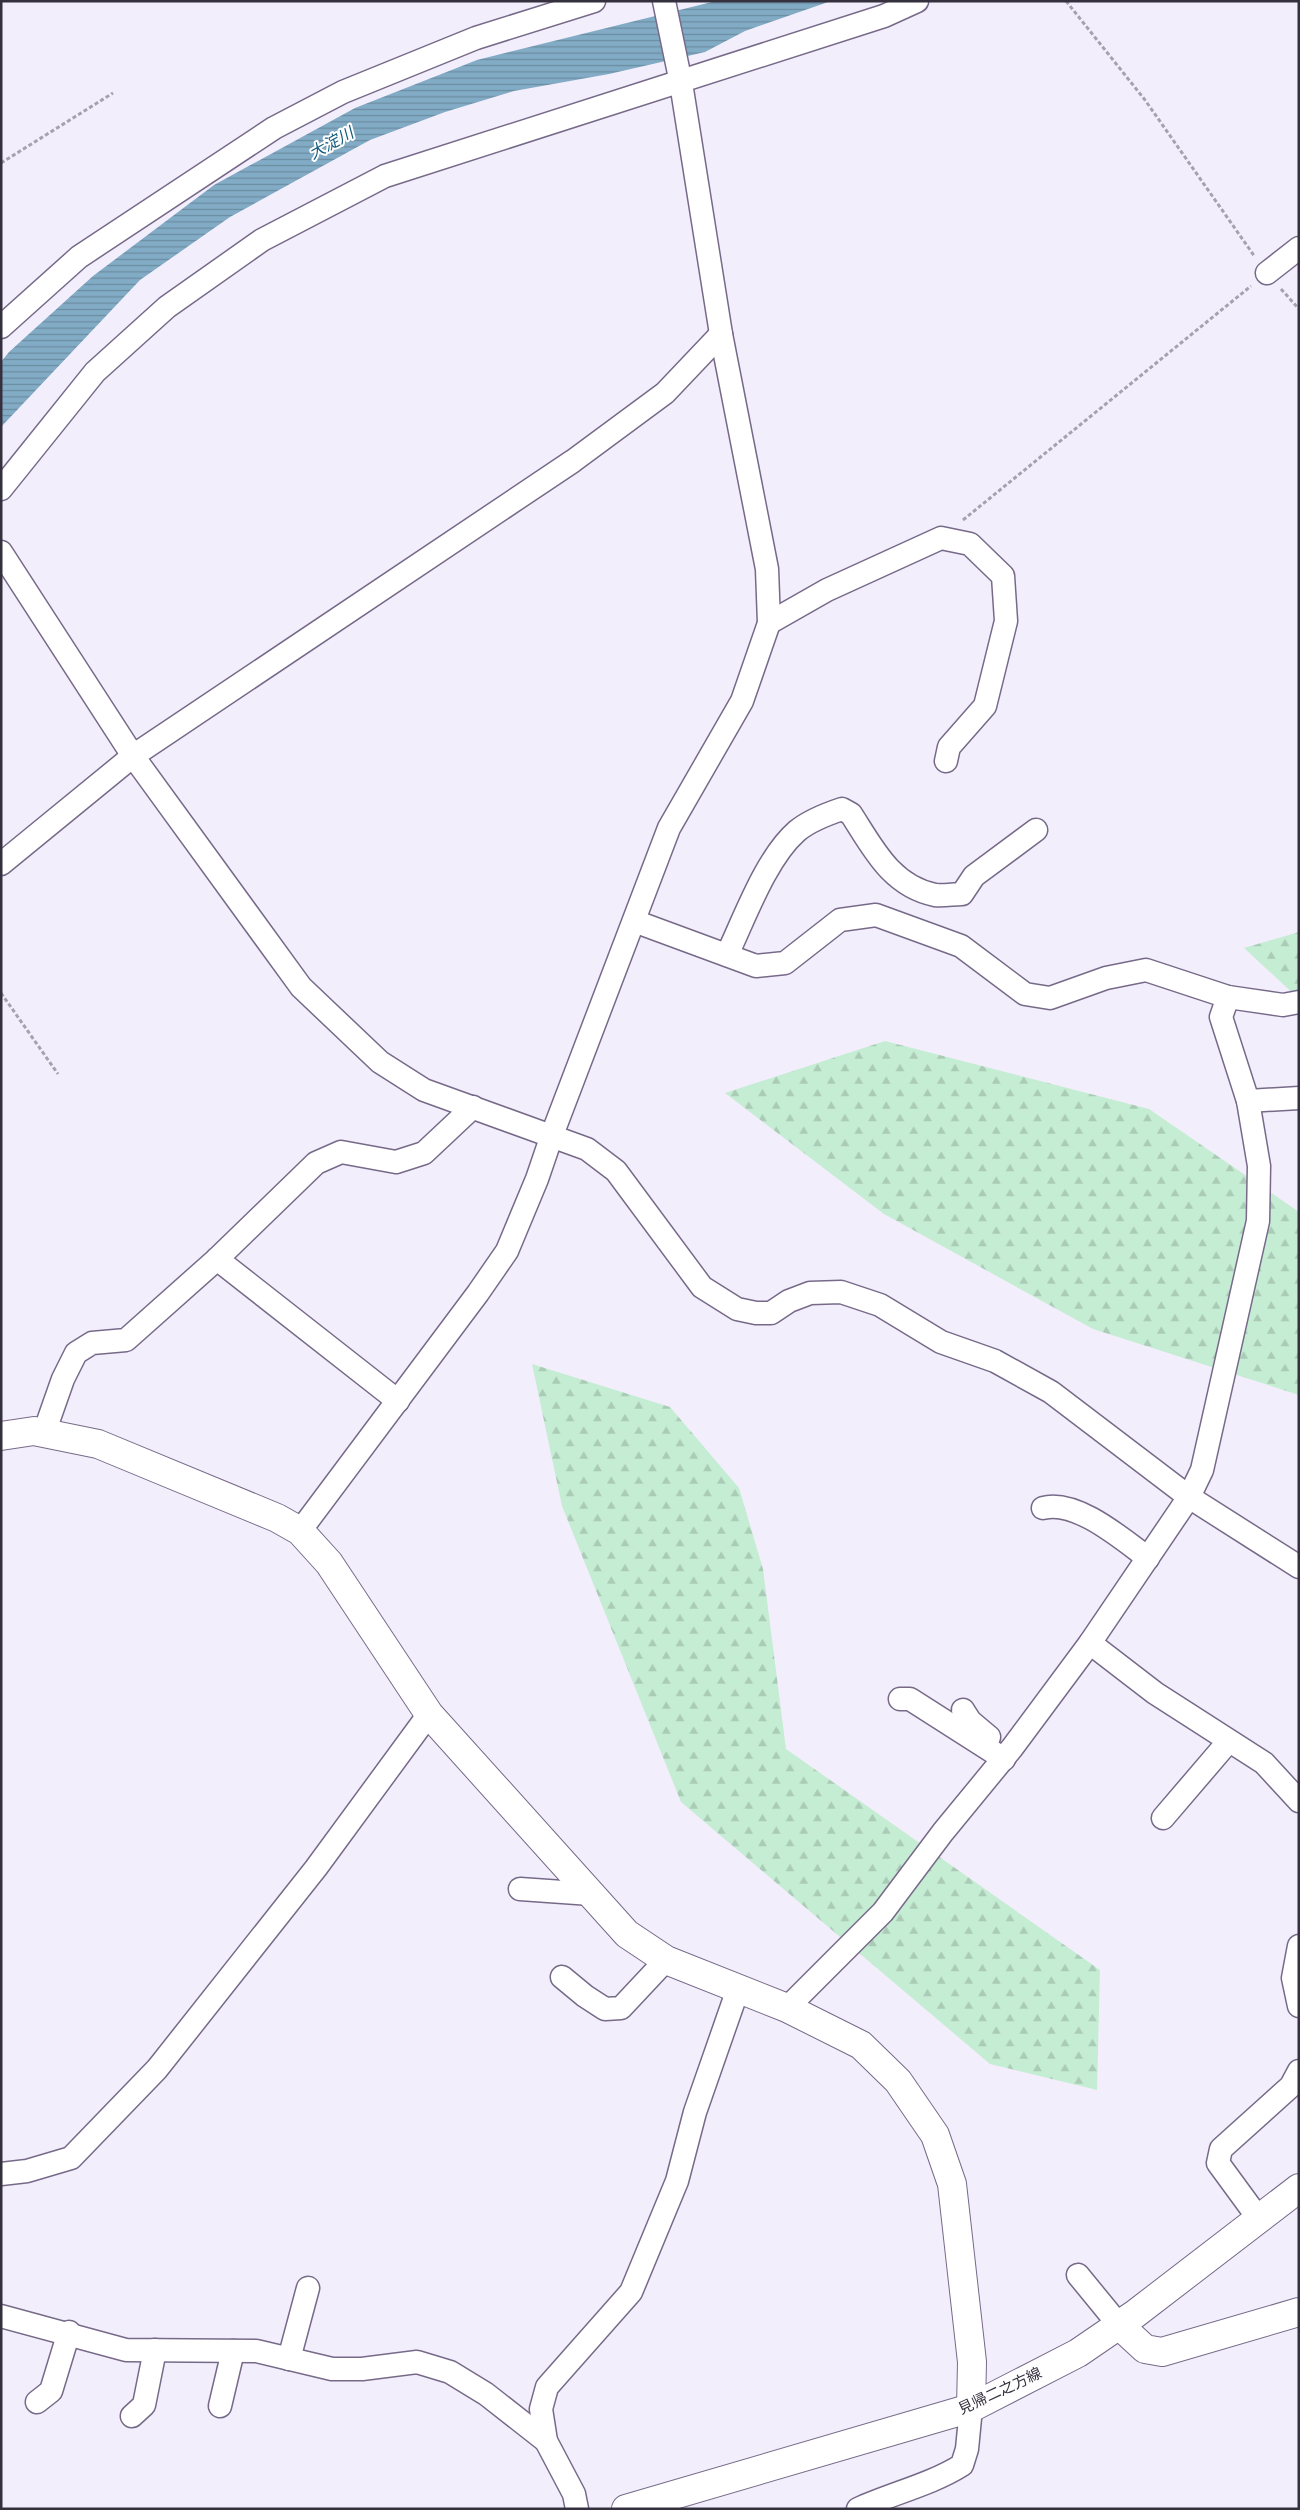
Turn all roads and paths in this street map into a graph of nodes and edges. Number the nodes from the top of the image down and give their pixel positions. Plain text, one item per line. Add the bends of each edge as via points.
1 (594, 1) edge
2 (664, 1) edge
3 (917, 1) edge
4 (1066, 1) edge
5 (680, 75) junction
6 (113, 93) dead end
7 (1, 163) edge
8 (1299, 248) edge
9 (1267, 273) junction
10 (1299, 309) edge
11 (1, 327) edge
12 (721, 334) junction
13 (1, 489) edge
14 (941, 538) junction
15 (1, 552) edge
16 (769, 623) junction
17 (134, 756) junction
18 (946, 761) dead end
19 (1036, 830) dead end
20 (1, 864) edge
21 (634, 921) junction
22 (727, 955) junction
23 (1, 992) edge
24 (1228, 997) junction
25 (1299, 1002) edge
26 (58, 1074) dead end
27 (1299, 1098) edge
28 (1248, 1101) junction
29 (473, 1107) junction
30 (552, 1135) junction
31 (217, 1259) junction
32 (398, 1401) junction
33 (44, 1433) junction
34 (1, 1436) edge
35 (1189, 1498) junction
36 (1043, 1508) dead end
37 (300, 1531) junction
38 (1148, 1558) junction
39 (1299, 1567) edge
40 (1090, 1643) junction
41 (900, 1699) dead end
42 (963, 1710) dead end
43 (429, 1714) junction
44 (1228, 1742) junction
45 (1008, 1754) junction
46 (1299, 1800) edge
47 (1163, 1818) dead end
48 (520, 1889) dead end
49 (591, 1894) junction
50 (1299, 1946) edge
51 (666, 1960) junction
52 (562, 1976) dead end
53 (738, 1989) junction
54 (1299, 2006) edge
55 (787, 2008) junction
56 (1299, 2071) edge
57 (1, 2174) edge
58 (1299, 2188) edge
59 (1259, 2219) junction
60 (1078, 2274) dead end
61 (308, 2288) dead end
62 (1299, 2312) edge
63 (1, 2316) edge
64 (1120, 2324) junction
65 (68, 2332) junction
66 (155, 2350) junction
67 (233, 2351) junction
68 (289, 2359) junction
69 (37, 2402) dead end
70 (220, 2406) dead end
71 (971, 2408) junction
72 (132, 2416) dead end
73 (546, 2441) junction
74 (896, 2502) edge
75 (577, 2509) edge
76 (626, 2509) edge
77 (858, 2509) edge

1 - 11 street via 476,38 343,92 274,128 79,257
2 - 5 street
3 - 5 street via 884,16
4 - 9 path via 1145,100
5 - 12 street
5 - 13 street via 385,176 262,240 167,307 95,372
6 - 7 path
8 - 9 street
9 - 10 path
9 - 14 path
12 - 16 street via 767,569
12 - 17 street via 665,393 573,461
14 - 16 street via 827,590
14 - 18 street via 970,544 1003,576 1006,621 985,706 949,747
15 - 17 street
16 - 21 street via 742,701 669,828
17 - 20 street
17 - 29 street via 301,987 396,1074 424,1090
19 - 22 street via 974,876 962,894 935,895 886,869 851,814 842,809 828,814 798,831 775,855
21 - 22 street
21 - 30 street
22 - 24 street via 756,966 785,963 840,920 876,915 961,946 1025,994 1050,998 1106,978 1146,970
23 - 26 path
24 - 25 street via 1283,1005
24 - 28 street via 1221,1017
27 - 28 street
28 - 35 street via 1259,1166 1258,1221 1202,1470
29 - 30 street
29 - 31 street via 424,1153 396,1162 341,1152 316,1163
30 - 32 street via 507,1251
30 - 35 street via 587,1149 616,1171 702,1288 737,1309 771,1314 788,1301 810,1293 841,1292 880,1305 941,1342 995,1361 1051,1392
31 - 32 street
31 - 33 street via 126,1340 92,1342 76,1353
32 - 37 street
33 - 34 street via 34,1431
33 - 37 street via 98,1444 277,1518
35 - 38 street
35 - 39 street
36 - 38 street via 1052,1505 1087,1517
37 - 43 street via 329,1563
38 - 40 street
40 - 44 street via 1155,1693
40 - 45 street
41 - 45 street via 910,1699
42 - 45 street via 970,1721
43 - 49 street
43 - 57 street via 316,1868 157,2069 71,2158 28,2171
44 - 46 street via 1264,1763
44 - 47 street
45 - 55 street via 943,1832 883,1912
48 - 49 street
49 - 51 street via 627,1934
50 - 54 street via 1293,1978
51 - 52 street via 621,2008 605,2009
51 - 53 street
53 - 55 street
53 - 73 street via 695,2112 677,2181 631,2292 547,2387 541,2409
55 - 71 street via 860,2045 898,2081 935,2135 952,2184 972,2362
56 - 59 street via 1292,2086 1221,2149 1218,2163
58 - 59 street, 見帰二之方線
59 - 64 street, 見帰二之方線
60 - 64 street
61 - 68 street
62 - 64 street via 1162,2352 1145,2349
63 - 65 street
64 - 71 street, 見帰二之方線 via 1078,2353
65 - 66 street via 126,2350
65 - 69 street via 51,2391
66 - 67 street
66 - 72 street via 144,2405
67 - 68 street via 256,2351
67 - 70 street
68 - 73 street via 332,2369 417,2362 450,2372 486,2394
71 - 74 street via 962,2465
71 - 76 street, 見帰二之方線
73 - 75 street via 574,2494
74 - 77 street

